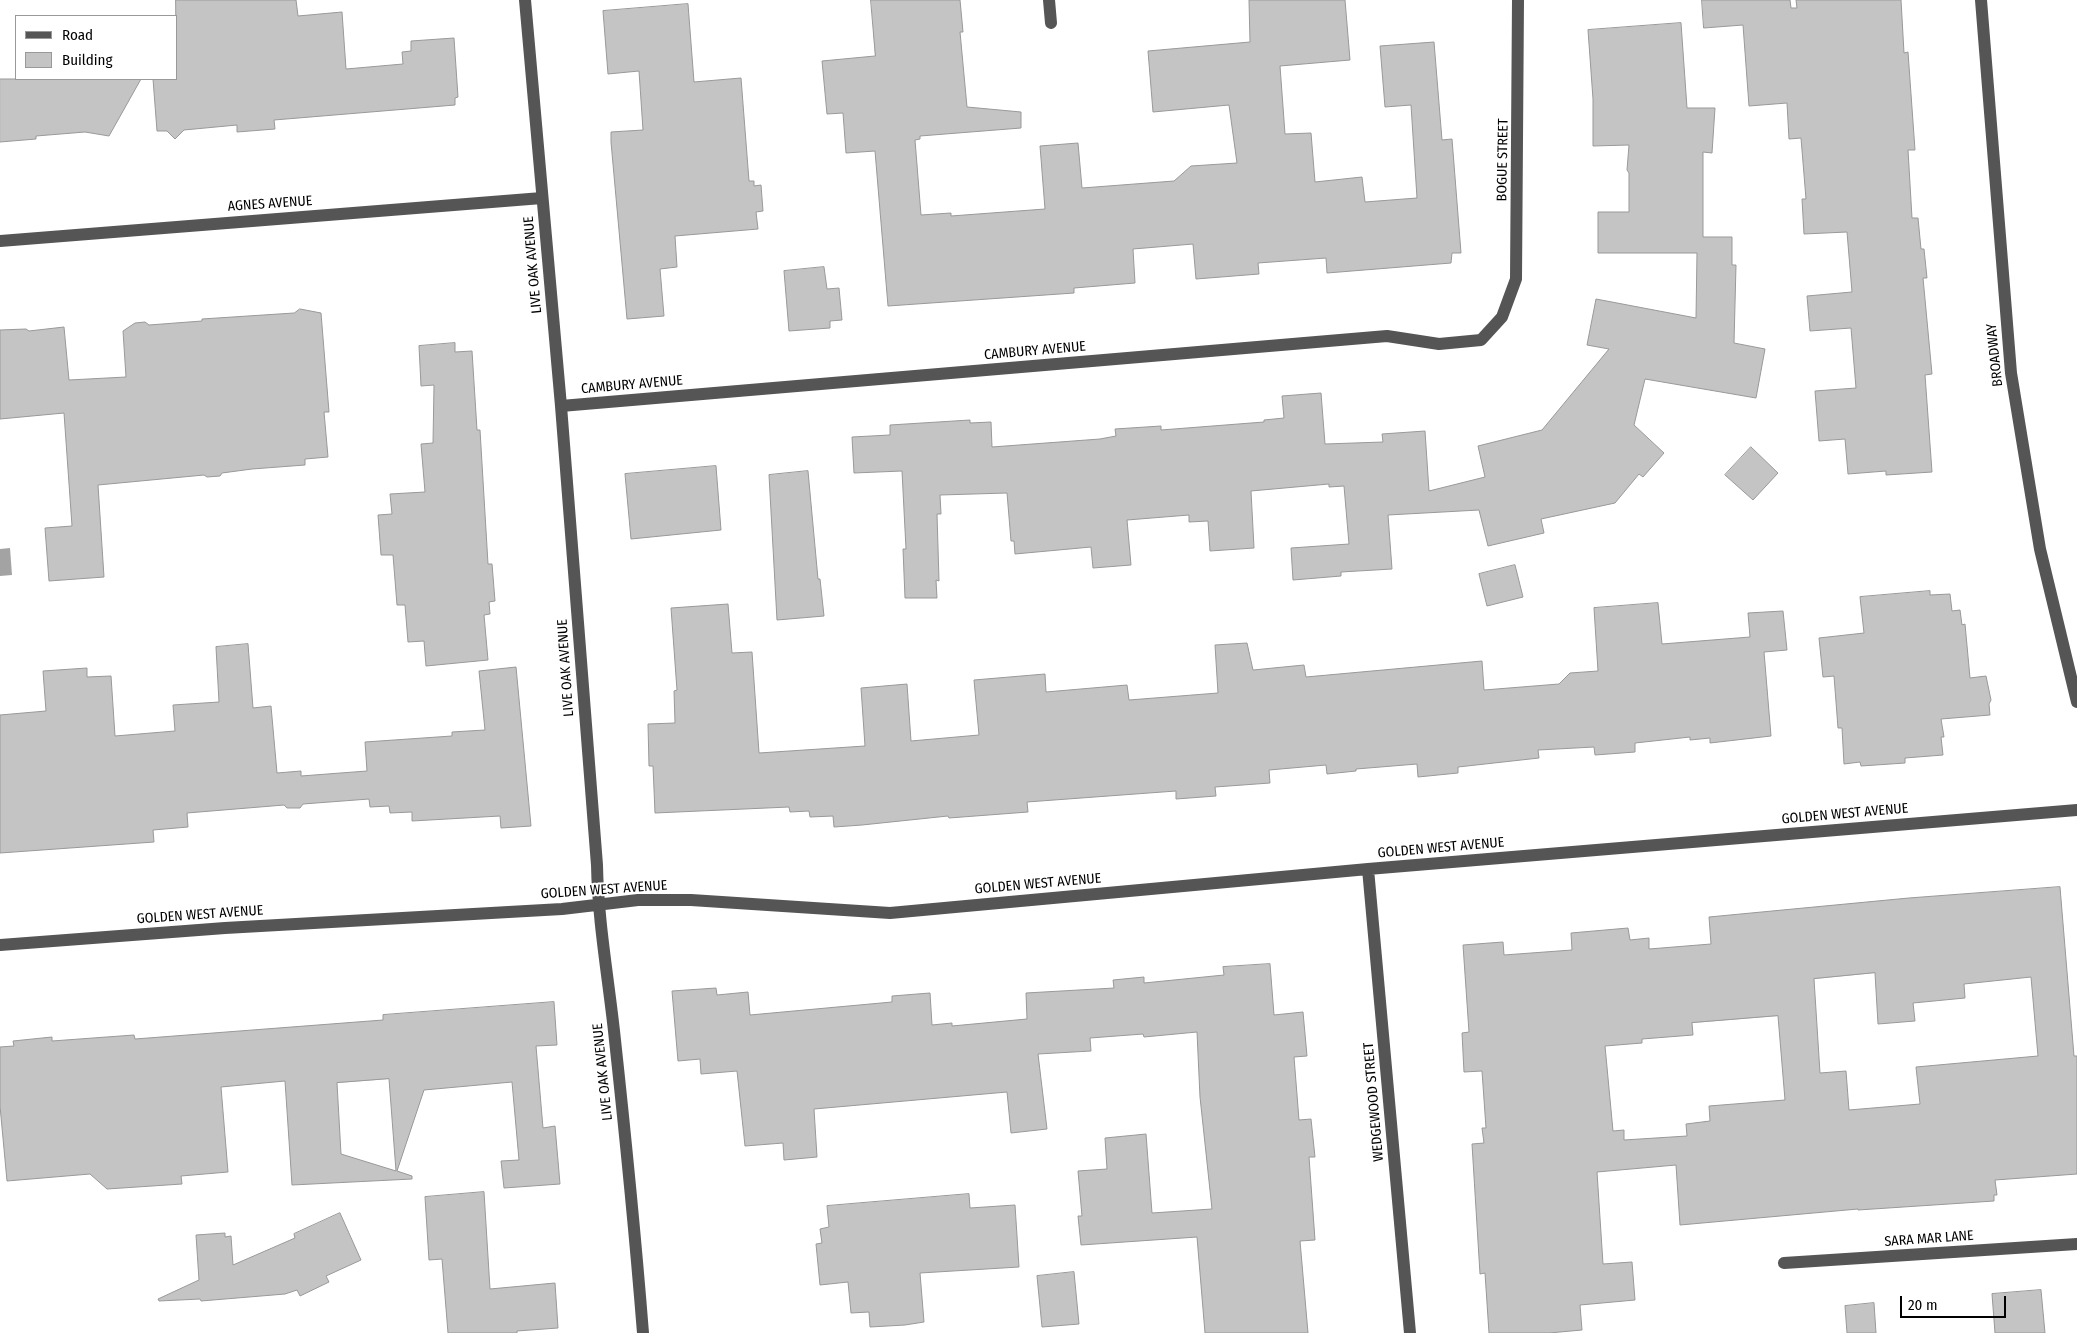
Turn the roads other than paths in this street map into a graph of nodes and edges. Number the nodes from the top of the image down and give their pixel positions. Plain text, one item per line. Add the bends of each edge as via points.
1 (525, 0) edge
2 (1049, 0) edge
3 (1518, 0) edge
4 (1981, 0) edge
5 (1051, 22) dead end
6 (542, 198) junction
7 (0, 241) edge
8 (1502, 317) joint
9 (561, 406) junction
10 (2077, 702) edge
11 (2077, 810) edge
12 (1368, 869) junction
13 (598, 905) junction
14 (0, 945) edge
15 (2077, 1244) edge
16 (1784, 1263) dead end
17 (643, 1333) edge
18 (1410, 1333) edge

1 - 6 street, LIVE OAK AVENUE
2 - 5 street
3 - 8 street, BOGUE STREET via 1516,279
4 - 10 street, BROADWAY via 2011,373 2040,549
6 - 7 street, AGNES AVENUE
6 - 9 street, LIVE OAK AVENUE
8 - 9 street, CAMBURY AVENUE via 1482,340 1448,343 1387,336
9 - 13 street, LIVE OAK AVENUE
11 - 12 street, GOLDEN WEST AVENUE
12 - 13 street, GOLDEN WEST AVENUE via 890,913 691,900 638,900
12 - 18 street, WEDGEWOOD STREET
13 - 14 street, GOLDEN WEST AVENUE
13 - 17 street, LIVE OAK AVENUE via 631,1191
15 - 16 street, SARA MAR LANE

